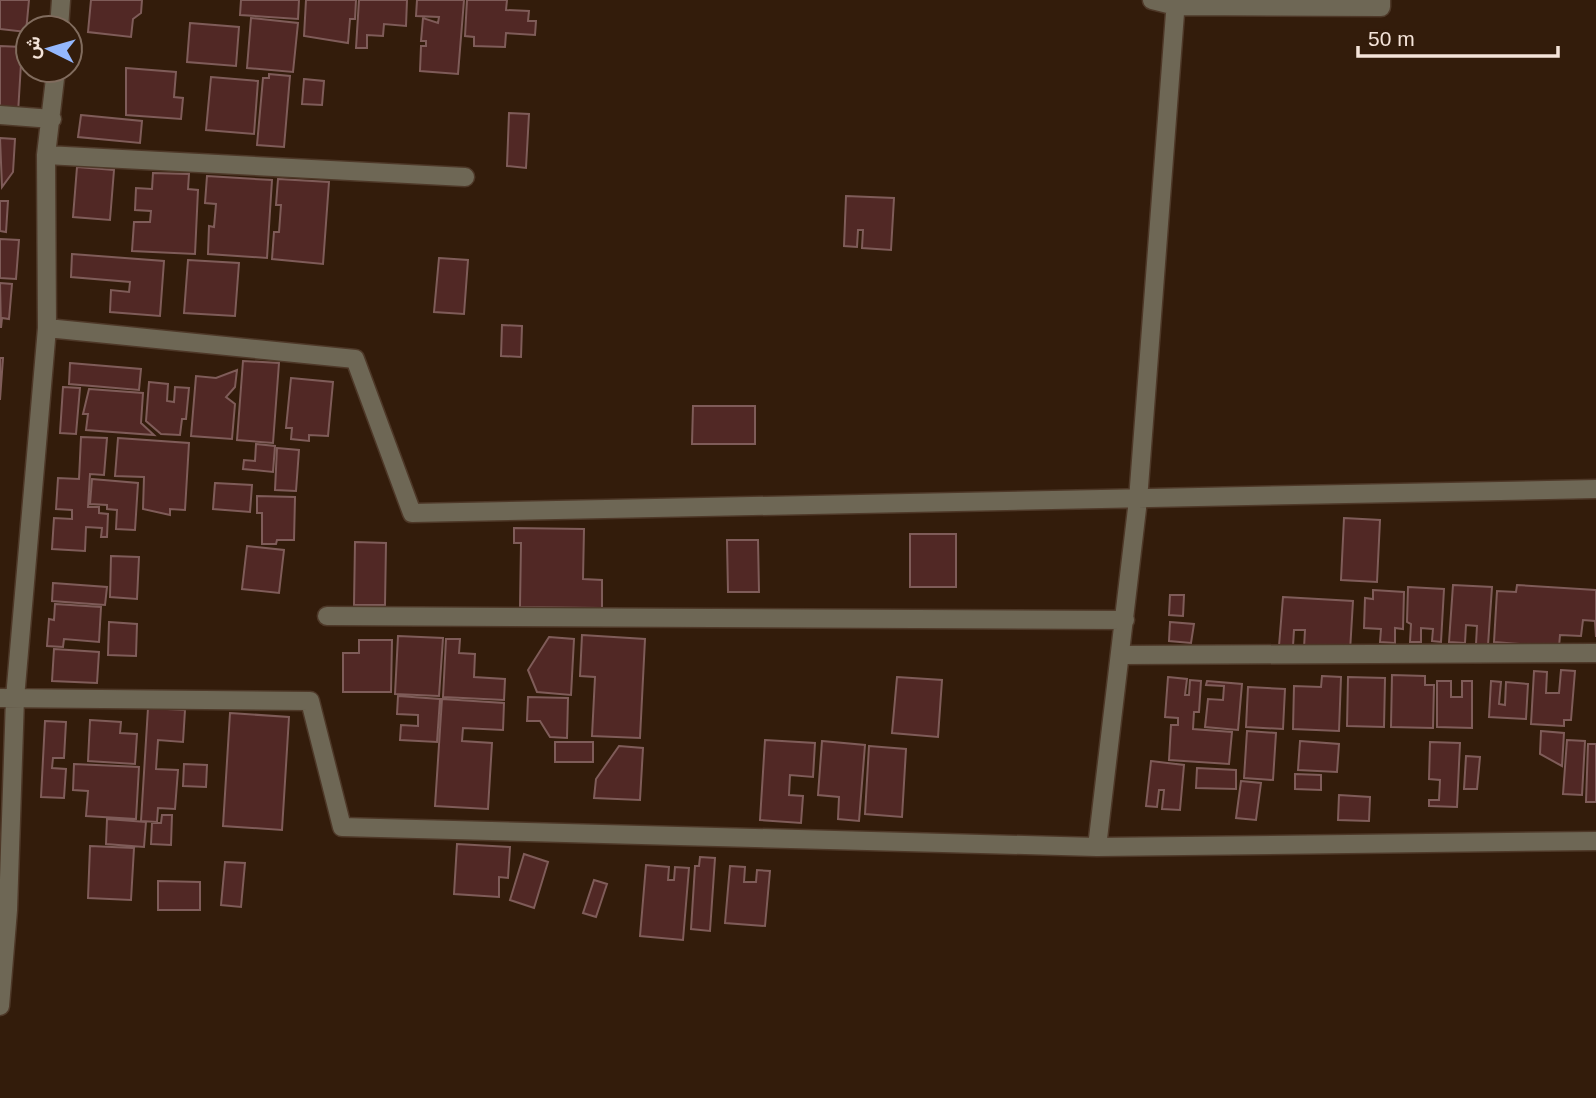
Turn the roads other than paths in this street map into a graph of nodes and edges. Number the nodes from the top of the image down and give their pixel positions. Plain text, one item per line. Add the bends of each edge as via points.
1 (1152, 0) edge
2 (1381, 0) edge
3 (1176, 3) edge
4 (55, 84) edge
5 (0, 116) edge
6 (52, 119) junction
7 (46, 156) junction
8 (465, 177) dead end
9 (47, 328) junction
10 (1596, 489) edge
11 (1138, 500) junction
12 (327, 616) dead end
13 (1125, 620) junction
14 (1596, 653) edge
15 (1122, 654) junction
16 (7, 698) edge
17 (1596, 841) edge
18 (1097, 846) junction
19 (0, 1006) edge

1 - 3 street
2 - 3 street via 1381,8
3 - 11 street
4 - 6 street
5 - 6 street
6 - 7 street
7 - 8 street
7 - 9 street
9 - 11 street via 355,359 412,513
9 - 16 street
10 - 11 street
11 - 13 street
12 - 13 street
13 - 15 street
14 - 15 street
15 - 18 street
16 - 18 street via 310,701 342,827
16 - 19 street via 8,910
17 - 18 street

